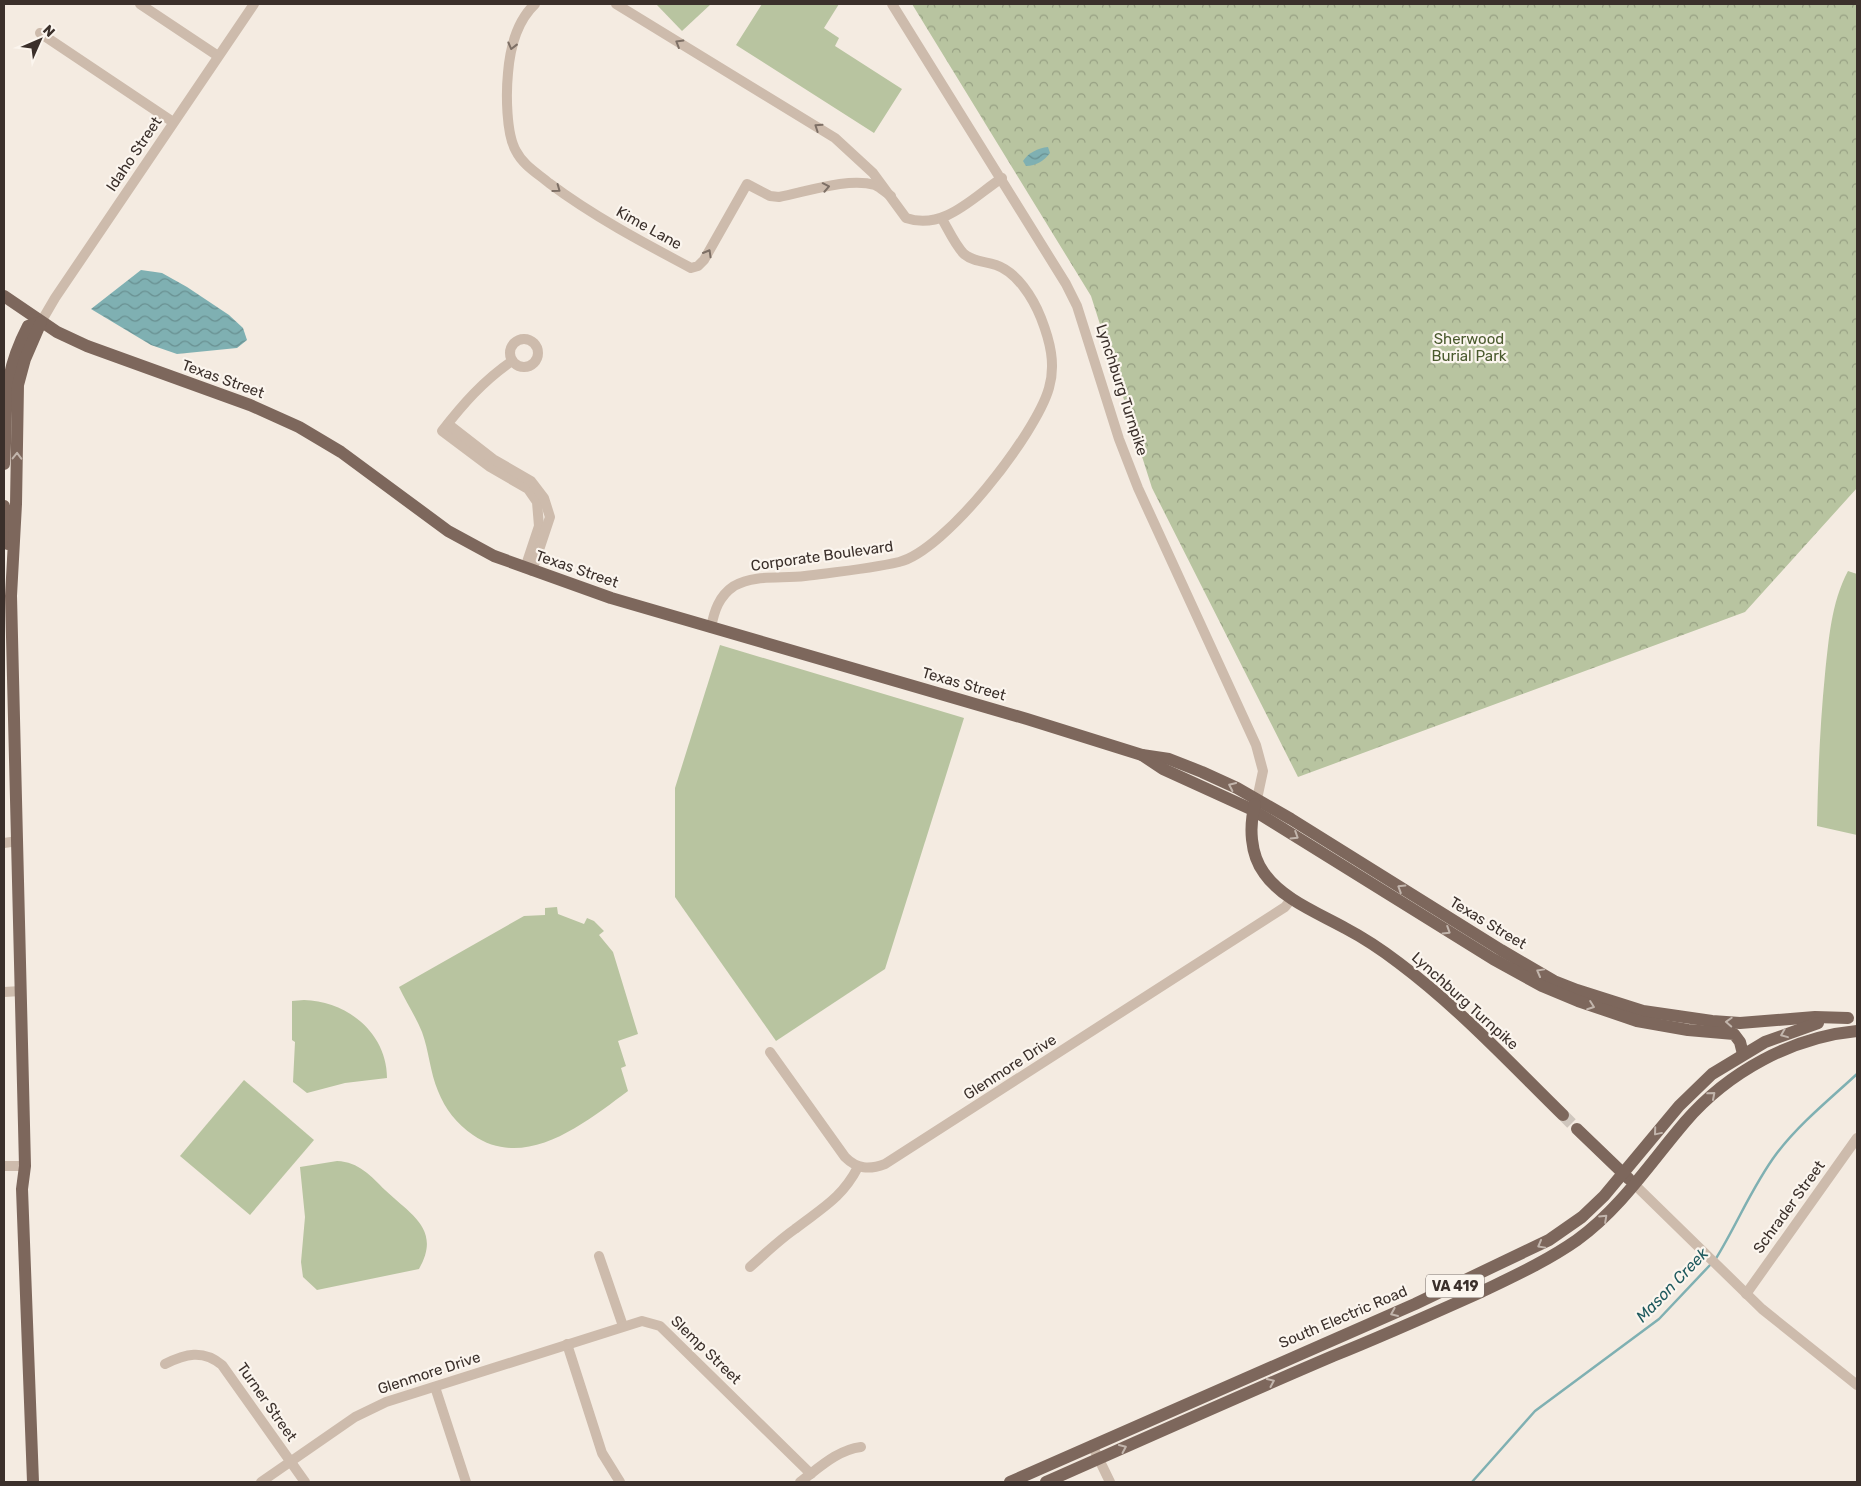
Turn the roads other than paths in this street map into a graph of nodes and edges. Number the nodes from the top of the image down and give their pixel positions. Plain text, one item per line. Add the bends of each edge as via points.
1 (140, 4) edge
2 (254, 4) edge
3 (535, 4) edge
4 (616, 4) edge
5 (892, 4) edge
6 (40, 32) dead end
7 (218, 56) junction
8 (173, 122) junction
9 (1002, 178) junction
10 (891, 196) junction
11 (942, 219) junction
12 (4, 296) edge
13 (41, 322) junction
14 (512, 362) dead end
15 (4, 464) edge
16 (4, 506) edge
17 (528, 569) junction
18 (11, 577) junction
19 (711, 628) junction
20 (1255, 805) junction
21 (18, 841) junction
22 (4, 843) edge
23 (1292, 898) junction
24 (4, 992) edge
25 (21, 992) junction
26 (1852, 1017) edge
27 (1857, 1031) edge
28 (770, 1052) dead end
29 (1742, 1054) junction
30 (1563, 1115) tunnel mouth
31 (1578, 1129) tunnel mouth
32 (1857, 1138) edge
33 (4, 1166) edge
34 (25, 1166) junction
35 (858, 1167) junction
36 (1623, 1174) junction
37 (1634, 1184) junction
38 (599, 1256) dead end
39 (750, 1267) dead end
40 (1746, 1294) junction
41 (623, 1326) junction
42 (566, 1344) junction
43 (165, 1364) dead end
44 (1857, 1385) edge
45 (435, 1387) junction
46 (1092, 1445) junction
47 (861, 1447) dead end
48 (1098, 1459) junction
49 (291, 1462) junction
50 (811, 1474) junction
51 (33, 1482) edge
52 (261, 1482) edge
53 (305, 1482) edge
54 (466, 1482) edge
55 (620, 1482) edge
56 (800, 1482) edge
57 (1010, 1482) edge
58 (1046, 1482) edge
59 (1110, 1482) edge

1 - 7 street
2 - 7 street, Idaho Street
3 -> 10 street, Kime Lane via 518,28 509,60 507,99 516,151 531,169 558,190 638,240 692,268 704,260 746,184 779,197 859,184 876,186
10 -> 4 street, Kime Lane via 873,173 835,138
5 - 9 street, Lynchburg Turnpike
6 - 8 street
7 - 8 street, Idaho Street
8 - 13 street, Idaho Street
9 - 11 street
9 - 20 street, Lynchburg Turnpike via 1049,253 1077,306 1116,431 1138,488 1256,746 1263,771
10 - 11 street, Kime Lane via 906,218 923,222
11 - 19 street, Corporate Boulevard via 962,252 979,262 996,265 1018,280 1041,316 1053,357 1050,388 1038,416 1002,469 937,541 900,562 749,580 734,586 723,597 714,610
12 - 13 main road, Texas Street
13 - 15 main road via 28,326 9,364 4,388
13 - 17 main road, Texas Street via 87,346 250,405 299,427 342,452 448,530 494,556
18 -> 13 main road via 18,385
14 - 17 street via 491,375 472,393 445,428 531,481 544,498 550,517
16 - 18 main road
17 - 19 main road, Texas Street
18 - 21 main road
19 - 20 main road, Texas Street via 1142,755 1169,759 1237,788
20 - 23 main road, Lynchburg Turnpike via 1258,822 1254,842 1258,864
26 -> 20 main road, Texas Street via 1740,1023 1712,1021 1643,1011 1577,990 1501,950
20 -> 29 main road, Texas Street via 1493,959 1542,986 1578,1002 1637,1021 1734,1034 1740,1042
21 - 22 street
21 - 25 main road
23 - 30 main road, Lynchburg Turnpike via 1368,942 1419,979
23 - 35 street, Glenmore Drive via 1285,907 885,1164
24 - 25 street
25 - 34 main road
26 -> 29 main road, South Electric Road / VA 419 via 1811,1024
37 -> 27 main road via 1704,1102 1744,1070 1810,1040
28 - 35 street via 845,1157
29 -> 36 main road, South Electric Road / VA 419 via 1697,1088
31 - 36 main road
32 - 40 street, Schrader Street
33 - 34 street
34 - 51 main road via 22,1189
35 - 39 street via 834,1201
36 - 37 main road
36 -> 46 main road, South Electric Road / VA 419 via 1582,1217 1524,1254
37 - 40 street
48 -> 37 main road, VA 419 via 1420,1320 1550,1258 1598,1223
38 - 41 street
40 - 44 street via 1785,1330
41 - 42 street, Glenmore Drive
41 - 50 street, Slemp Street via 642,1321 660,1326
42 - 45 street, Glenmore Drive
42 - 55 street via 602,1453
43 - 49 street, Turner Street via 194,1354 216,1359
45 - 49 street, Glenmore Drive via 369,1410
45 - 54 street
46 - 48 street
46 - 57 main road, South Electric Road / VA 419
47 - 50 street via 836,1455
48 - 58 main road, VA 419
48 - 59 street
49 - 52 street, Glenmore Drive
49 - 53 street, Turner Street
50 - 56 street

